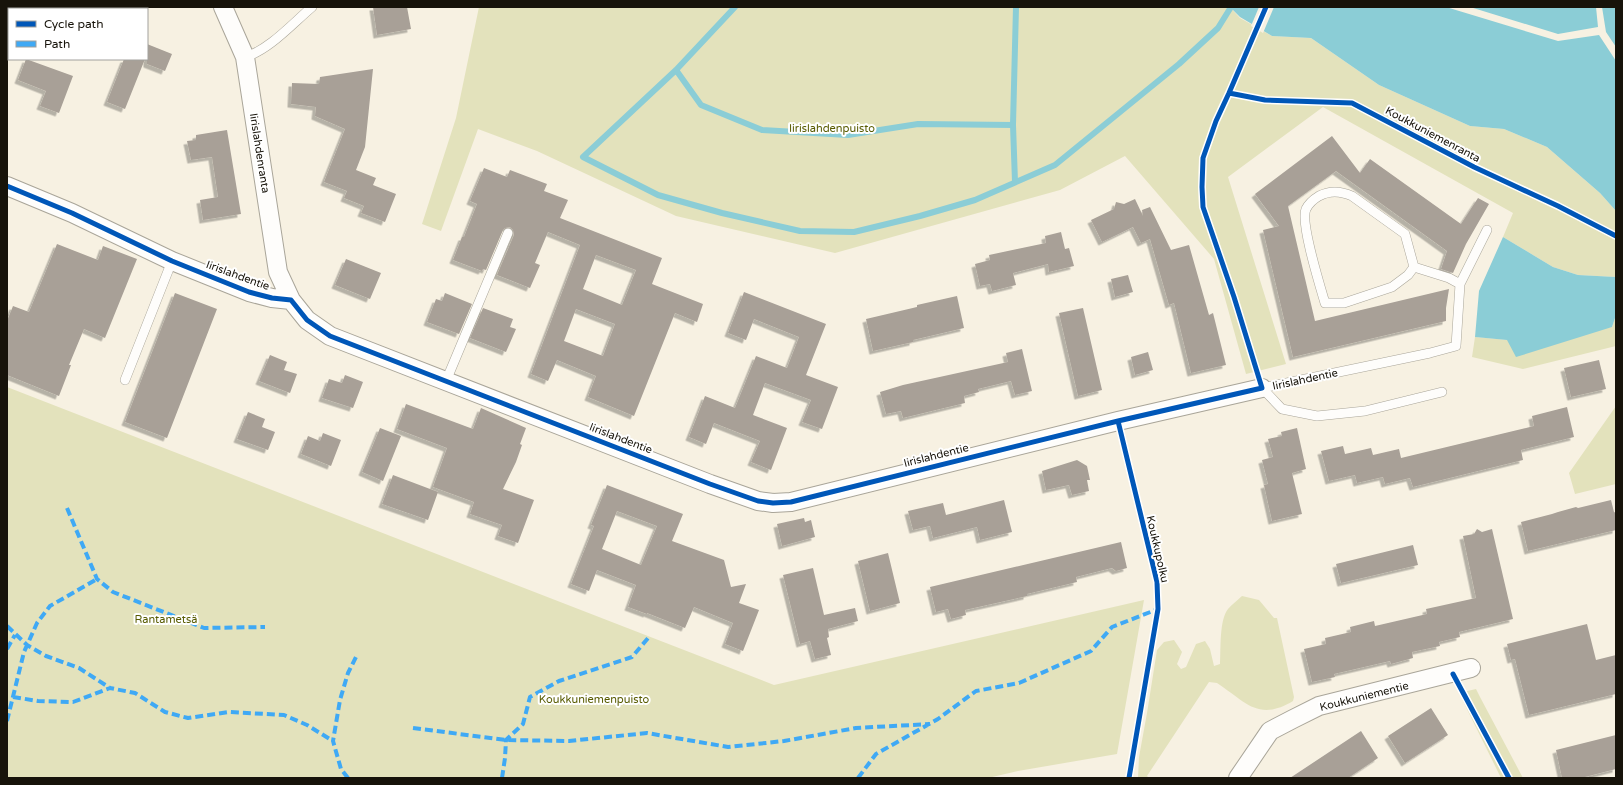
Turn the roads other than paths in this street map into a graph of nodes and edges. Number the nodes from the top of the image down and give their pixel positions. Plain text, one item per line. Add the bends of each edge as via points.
1 (223, 7) edge
2 (312, 7) edge
3 (245, 57) junction
4 (7, 186) edge
5 (1487, 230) dead end
6 (508, 232) dead end
7 (172, 261) junction
8 (1414, 267) junction
9 (1460, 284) junction
10 (291, 300) junction
11 (125, 380) dead end
12 (446, 381) junction
13 (1262, 388) junction
14 (1442, 392) dead end
15 (1471, 668) dead end
16 (1238, 778) edge

1 - 3 street, Iirislahdenranta
2 - 3 lane via 266,47
3 - 10 street, Iirislahdenranta via 278,272
4 - 7 street, Iirislahdentie via 72,213
5 - 9 lane, Iirislahdentie
6 - 12 lane
7 - 10 street, Iirislahdentie via 249,292
7 - 11 lane
8 - 8 lane via 1405,234 1352,196 1342,191 1325,193 1313,200 1306,210 1305,225 1324,303 1344,303 1392,287
8 - 9 lane
9 - 13 lane, Iirislahdentie via 1456,346
10 - 12 street, Iirislahdentie via 308,320 330,336
12 - 13 street, Iirislahdentie via 710,484 758,501 773,503 791,502
13 - 14 lane via 1282,409 1317,416 1365,411
15 - 16 street, Koukkuniementie via 1319,706 1270,732

